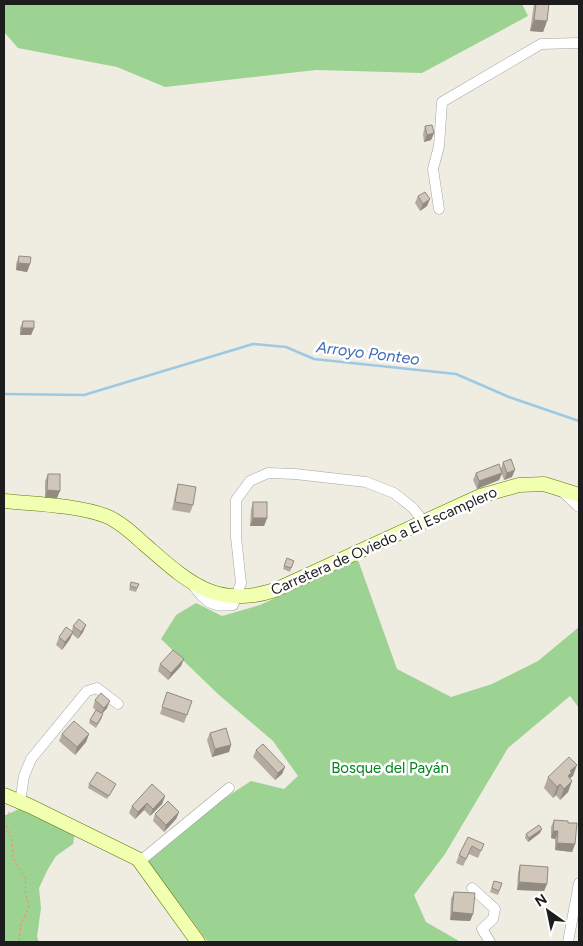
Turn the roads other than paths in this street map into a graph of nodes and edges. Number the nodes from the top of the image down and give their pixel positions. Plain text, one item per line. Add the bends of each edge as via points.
1 (579, 43) edge
2 (440, 209) dead end
3 (558, 487) junction
4 (579, 495) edge
5 (4, 501) edge
6 (579, 507) edge
7 (423, 521) junction
8 (235, 597) junction
9 (118, 704) dead end
10 (229, 788) dead end
11 (4, 795) edge
12 (20, 802) junction
13 (139, 862) junction
14 (579, 883) edge
15 (472, 888) dead end
16 (198, 942) edge
17 (490, 942) edge
18 (568, 942) edge

1 - 2 street via 540,44 442,102 439,146 433,169
3 - 4 street, Carretera de Oviedo a El Escamplero
3 - 6 street
3 - 7 street, Carretera de Oviedo a El Escamplero via 519,485 480,496
5 - 8 street, Carretera de Oviedo a El Escamplero via 84,510 107,516 188,580 207,591
7 - 8 street, Carretera de Oviedo a El Escamplero via 275,590 257,596
7 - 8 street via 414,508 394,493 366,482 268,473 250,481 236,500 241,583
9 - 12 street via 97,688 87,691 31,759 24,776
10 - 13 street
11 - 12 street
12 - 13 street
13 - 16 street
14 - 18 street
15 - 17 street via 495,908 492,918 482,929

